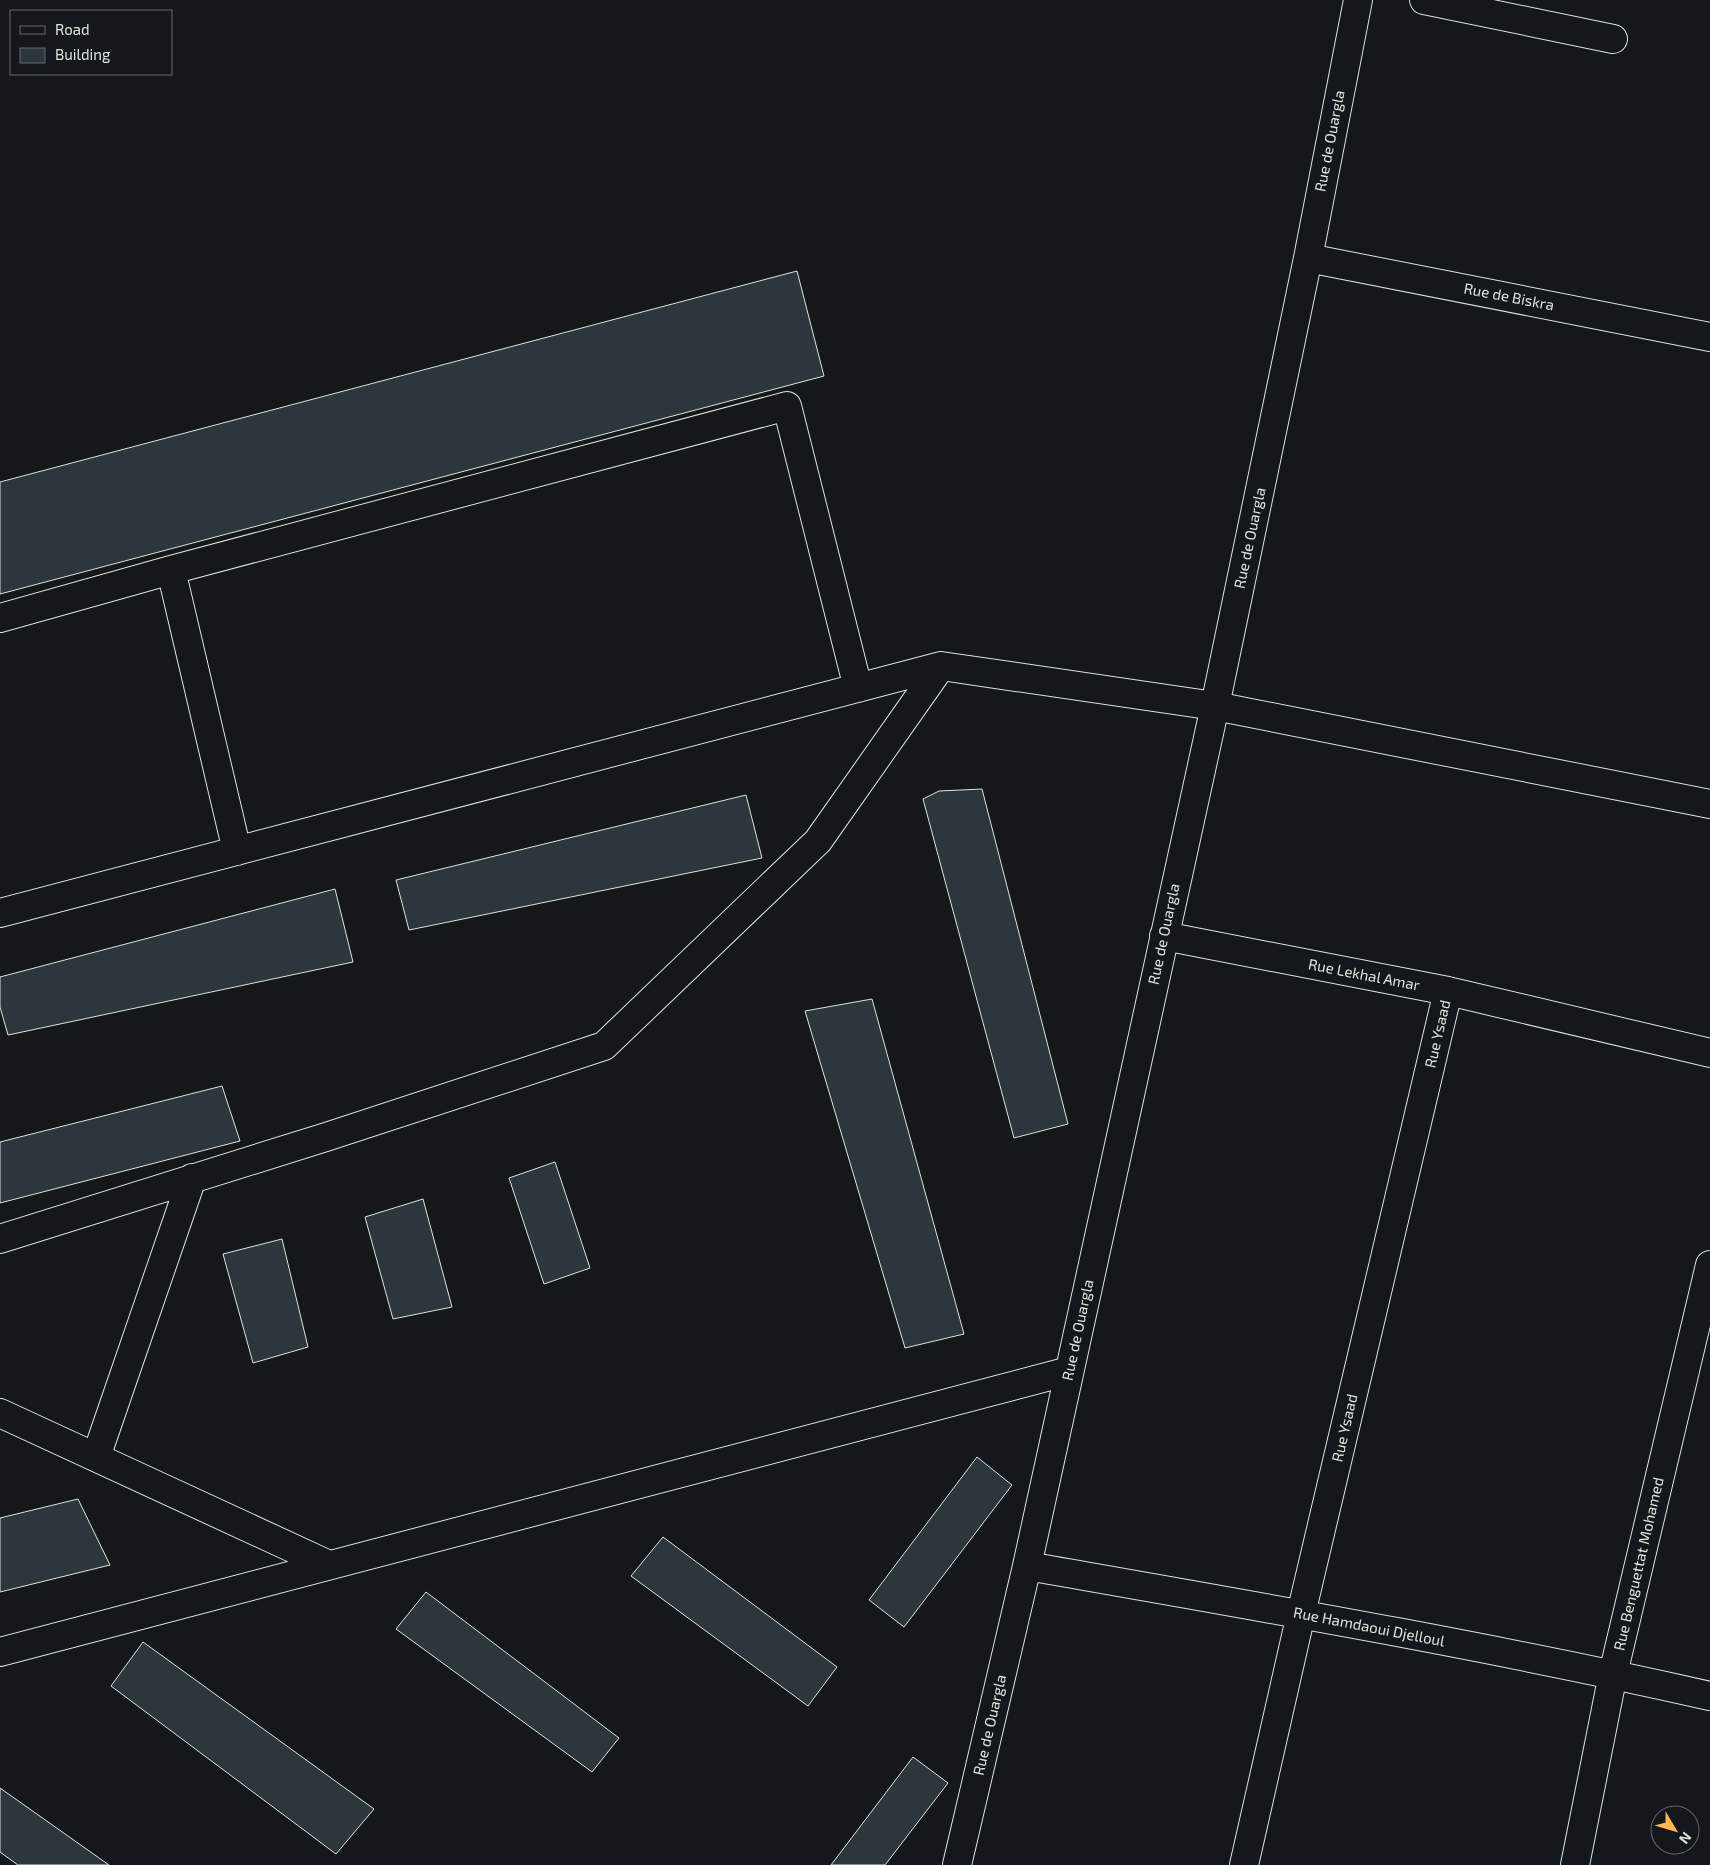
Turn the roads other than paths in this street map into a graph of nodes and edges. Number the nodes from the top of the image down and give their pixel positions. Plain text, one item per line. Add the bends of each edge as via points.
1 (1358, 0) edge
2 (1424, 0) edge
3 (1613, 39) dead end
4 (1308, 258) junction
5 (1710, 337) edge
6 (171, 570) junction
7 (0, 618) edge
8 (941, 666) junction
9 (858, 688) junction
10 (1215, 706) junction
11 (1710, 804) edge
12 (237, 851) junction
13 (0, 912) edge
14 (1164, 936) junction
15 (1448, 991) junction
16 (1710, 1053) edge
17 (192, 1178) junction
18 (0, 1239) edge
19 (1710, 1265) edge
20 (1069, 1371) junction
21 (0, 1413) edge
22 (96, 1458) junction
23 (329, 1565) junction
24 (1027, 1566) junction
25 (1301, 1614) junction
26 (0, 1652) edge
27 (1613, 1674) junction
28 (1710, 1696) edge
29 (957, 1865) edge
30 (1244, 1865) edge
31 (1575, 1865) edge

1 - 4 street, Rue de Ouargla
2 - 3 street
4 - 5 street, Rue de Biskra
4 - 10 street, Rue de Ouargla
6 - 7 street
6 - 9 street via 787,406
6 - 12 street
8 - 9 street
8 - 10 street
8 - 17 street via 818,841 604,1046
9 - 12 street
10 - 11 street
10 - 14 street, Rue de Ouargla
12 - 13 street
14 - 15 street, Rue Lekhal Amar
14 - 20 street, Rue de Ouargla
15 - 16 street, Rue Lekhal Amar
15 - 25 street, Rue Ysaad
17 - 18 street
17 - 22 street
19 - 27 street, Rue Benguettat Mohamed
20 - 23 street
20 - 24 street, Rue de Ouargla
21 - 22 street
22 - 23 street
23 - 26 street
24 - 25 street, Rue Hamdaoui Djelloul
24 - 29 street, Rue de Ouargla
25 - 27 street, Rue Hamdaoui Djelloul
25 - 30 street, Rue Ysaad
27 - 28 street, Rue Hamdaoui Djelloul
27 - 31 street, Rue Benguettat Mohamed

